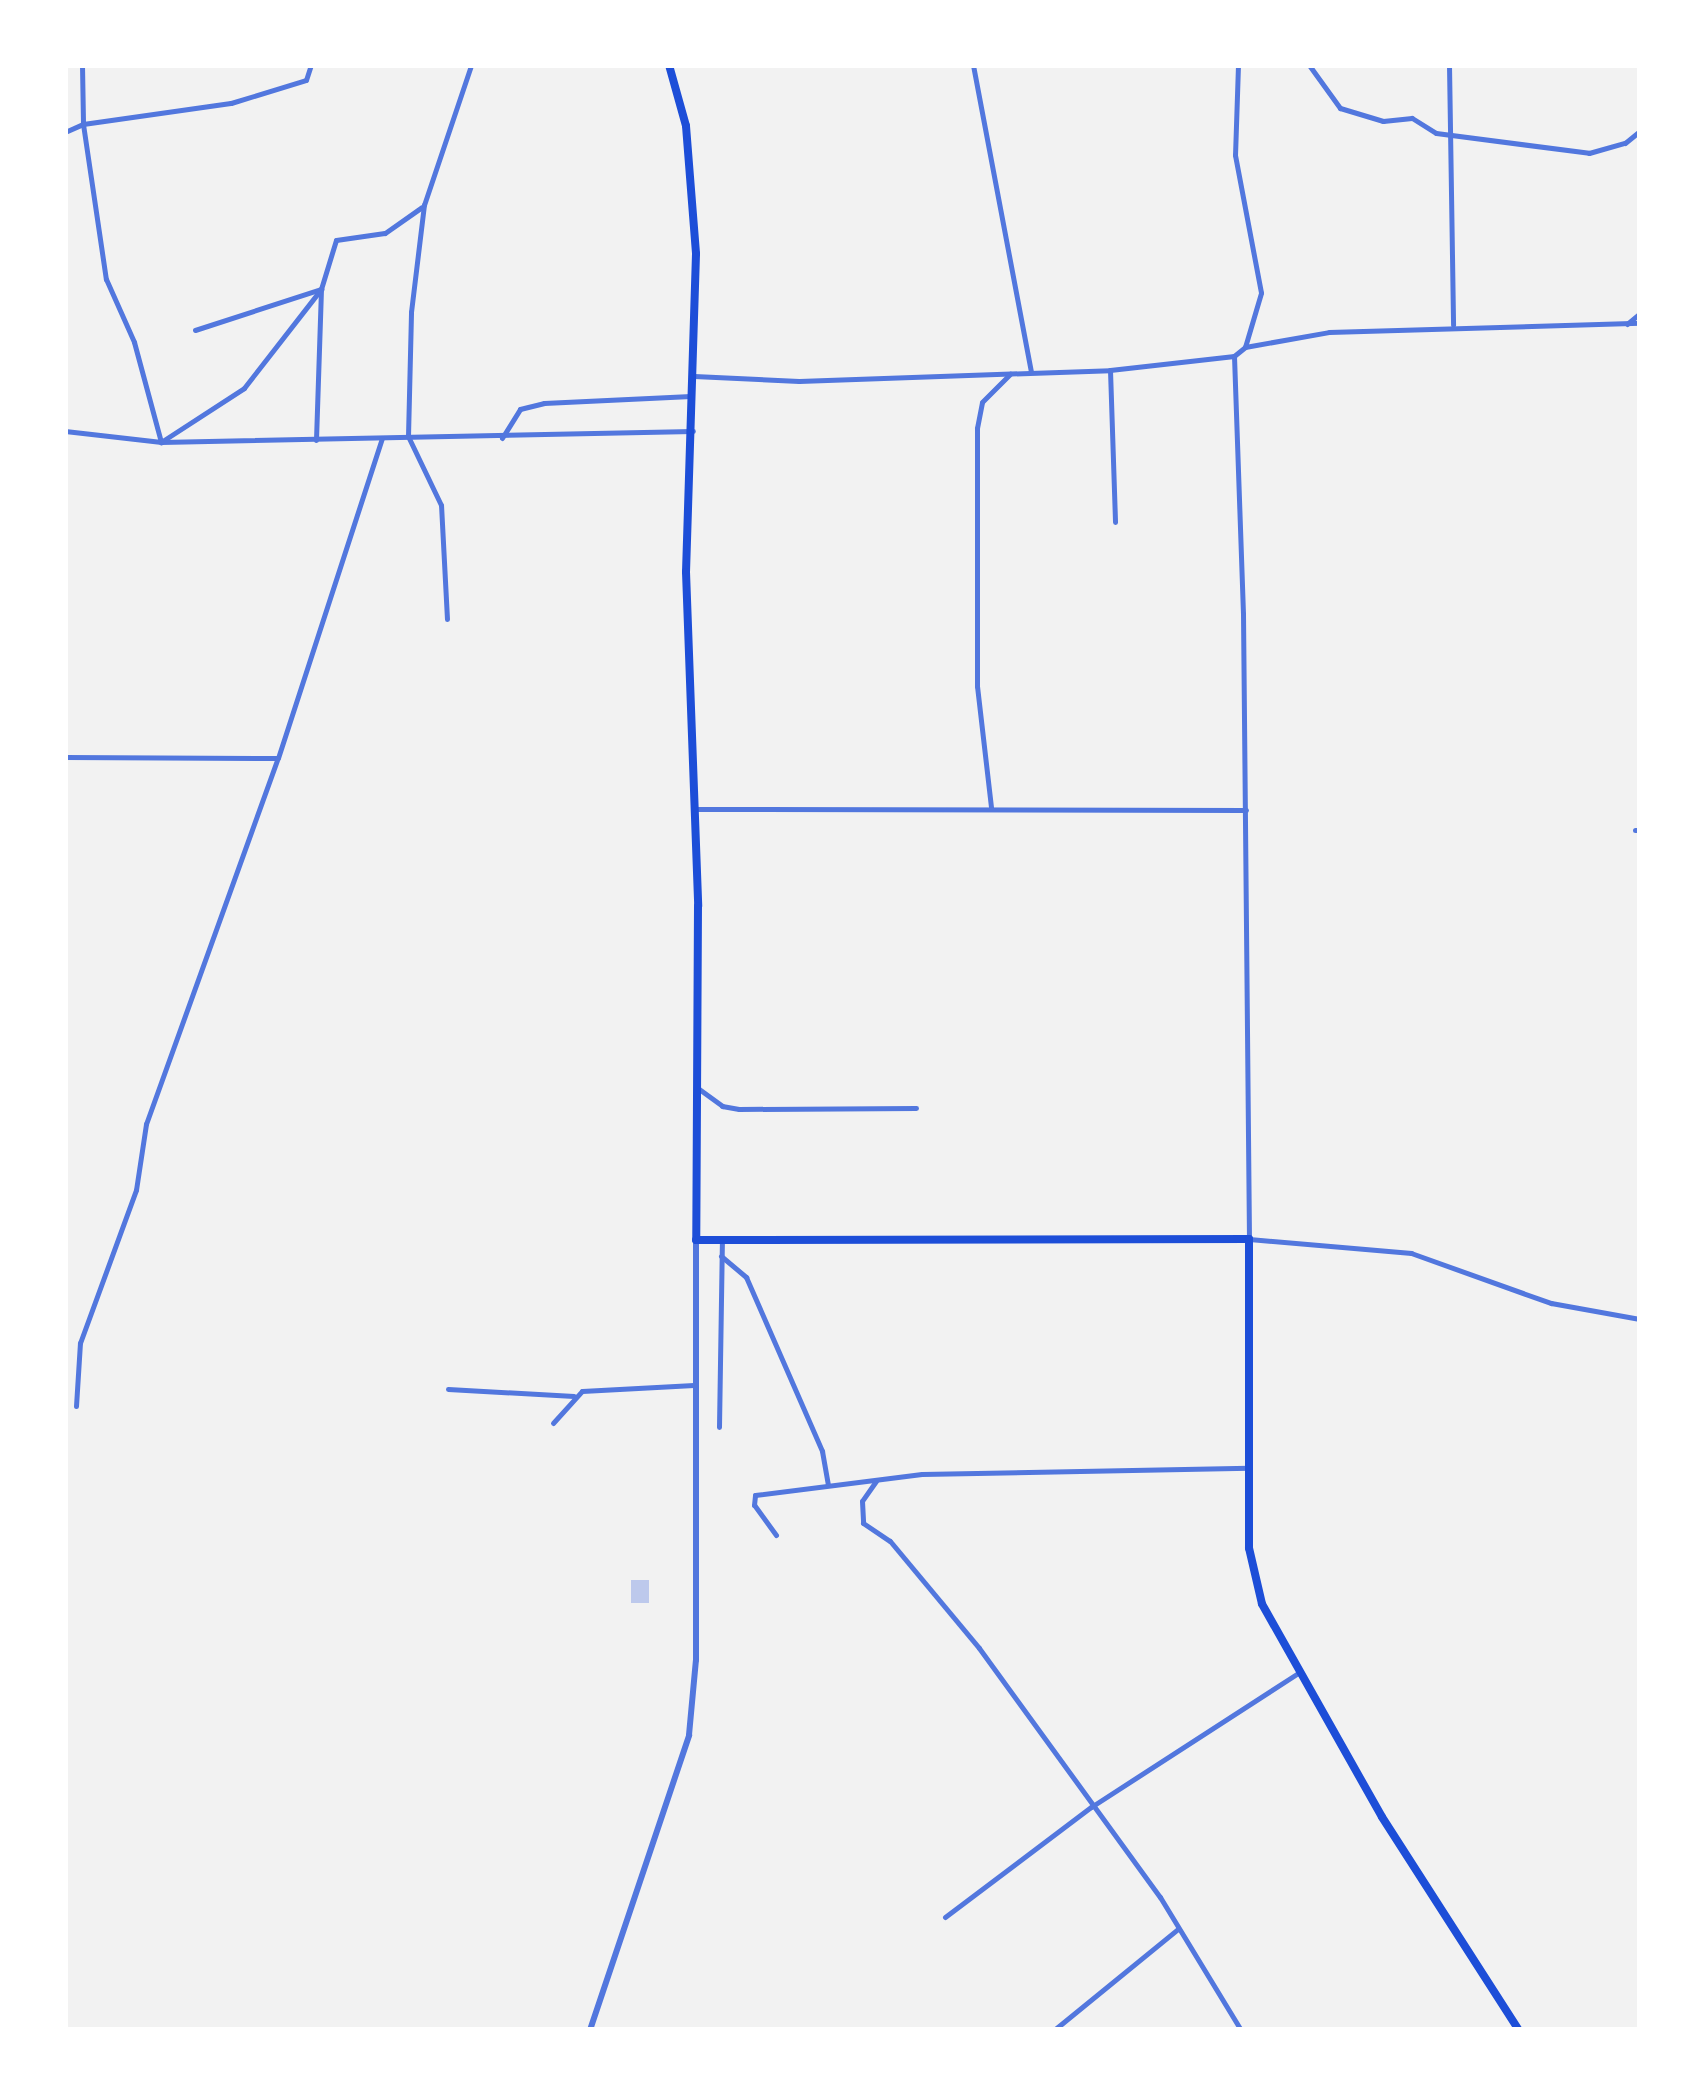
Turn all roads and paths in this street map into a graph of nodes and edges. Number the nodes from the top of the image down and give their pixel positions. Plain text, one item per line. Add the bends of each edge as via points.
1 (82, 65) edge
2 (312, 65) edge
3 (471, 65) edge
4 (670, 65) edge
5 (973, 65) edge
6 (1238, 65) edge
7 (1309, 65) edge
8 (1448, 65) edge
9 (83, 124) junction
10 (1640, 130) edge
11 (65, 132) edge
12 (1449, 134) junction
13 (424, 205) junction
14 (321, 289) junction
15 (1640, 313) edge
16 (1640, 323) edge
17 (1627, 324) junction
18 (1453, 325) junction
19 (195, 330) dead end
20 (1244, 347) junction
21 (1234, 356) junction
22 (1110, 370) junction
23 (1032, 372) junction
24 (1010, 374) junction
25 (694, 376) junction
26 (694, 396) junction
27 (65, 431) edge
28 (693, 431) junction
29 (408, 436) junction
30 (382, 438) junction
31 (502, 438) junction
32 (316, 440) junction
33 (161, 442) junction
34 (1115, 522) dead end
35 (447, 619) dead end
36 (65, 757) edge
37 (278, 758) junction
38 (991, 807) junction
39 (695, 810) junction
40 (1246, 810) junction
41 (699, 1089) junction
42 (916, 1108) dead end
43 (1248, 1239) junction
44 (696, 1240) junction
45 (722, 1240) junction
46 (721, 1256) junction
47 (1640, 1319) edge
48 (694, 1384) junction
49 (448, 1389) dead end
50 (574, 1396) junction
51 (76, 1406) dead end
52 (553, 1424) dead end
53 (719, 1427) dead end
54 (1250, 1468) junction
55 (876, 1481) junction
56 (828, 1484) junction
57 (776, 1535) dead end
58 (1303, 1671) junction
59 (1092, 1807) junction
60 (945, 1917) dead end
61 (1178, 1930) junction
62 (590, 2030) edge
63 (1054, 2030) edge
64 (1241, 2030) edge
65 (1519, 2030) edge

1 - 9 street
2 - 9 street via 306,80 231,103 136,122
3 - 13 street
4 - 25 main road via 694,187
5 - 23 street
6 - 20 street via 1235,155 1250,258 1262,293
7 - 12 street via 1340,108 1383,121 1412,118
8 - 12 street
9 - 11 street
9 - 33 street via 106,279 134,342
10 - 12 street via 1625,143 1589,153
12 - 18 street
13 - 14 street via 385,233 336,240
13 - 29 street via 414,276
14 - 19 street
14 - 32 street
14 - 33 street via 244,388
15 - 17 street
16 - 17 street
17 - 18 street
18 - 20 street via 1329,332
20 - 21 street
21 - 22 street
21 - 40 street
22 - 23 street
22 - 34 street
23 - 24 street
24 - 25 street
24 - 38 street via 982,402 977,428 978,686
25 - 26 main road
26 - 28 main road
26 - 31 street via 544,403 520,409
27 - 33 street
28 - 31 street
28 - 39 main road via 686,572
29 - 30 street
29 - 31 street
29 - 35 street via 441,504
30 - 32 street
30 - 37 street
32 - 33 street
36 - 37 street
37 - 51 street via 146,1124 136,1190 80,1342
38 - 39 street via 800,814
38 - 40 street
39 - 41 main road
40 - 43 street
41 - 42 street via 739,1109
41 - 44 main road
43 - 45 main road
43 - 47 street via 1411,1253 1552,1303
43 - 54 main road
44 - 45 main road
44 - 48 street
45 - 46 street
46 - 53 street
46 - 56 street via 746,1276 822,1452
48 - 50 street
48 - 62 street via 696,1642 689,1735
49 - 50 street
50 - 52 street
54 - 55 street via 959,1472
54 - 58 main road via 1253,1574 1262,1604
55 - 56 street
55 - 59 street via 862,1501 864,1523 890,1541 952,1613
56 - 57 street via 755,1495 754,1505
58 - 59 street
58 - 65 main road via 1382,1818
59 - 60 street
59 - 61 street
61 - 63 street
61 - 64 street

